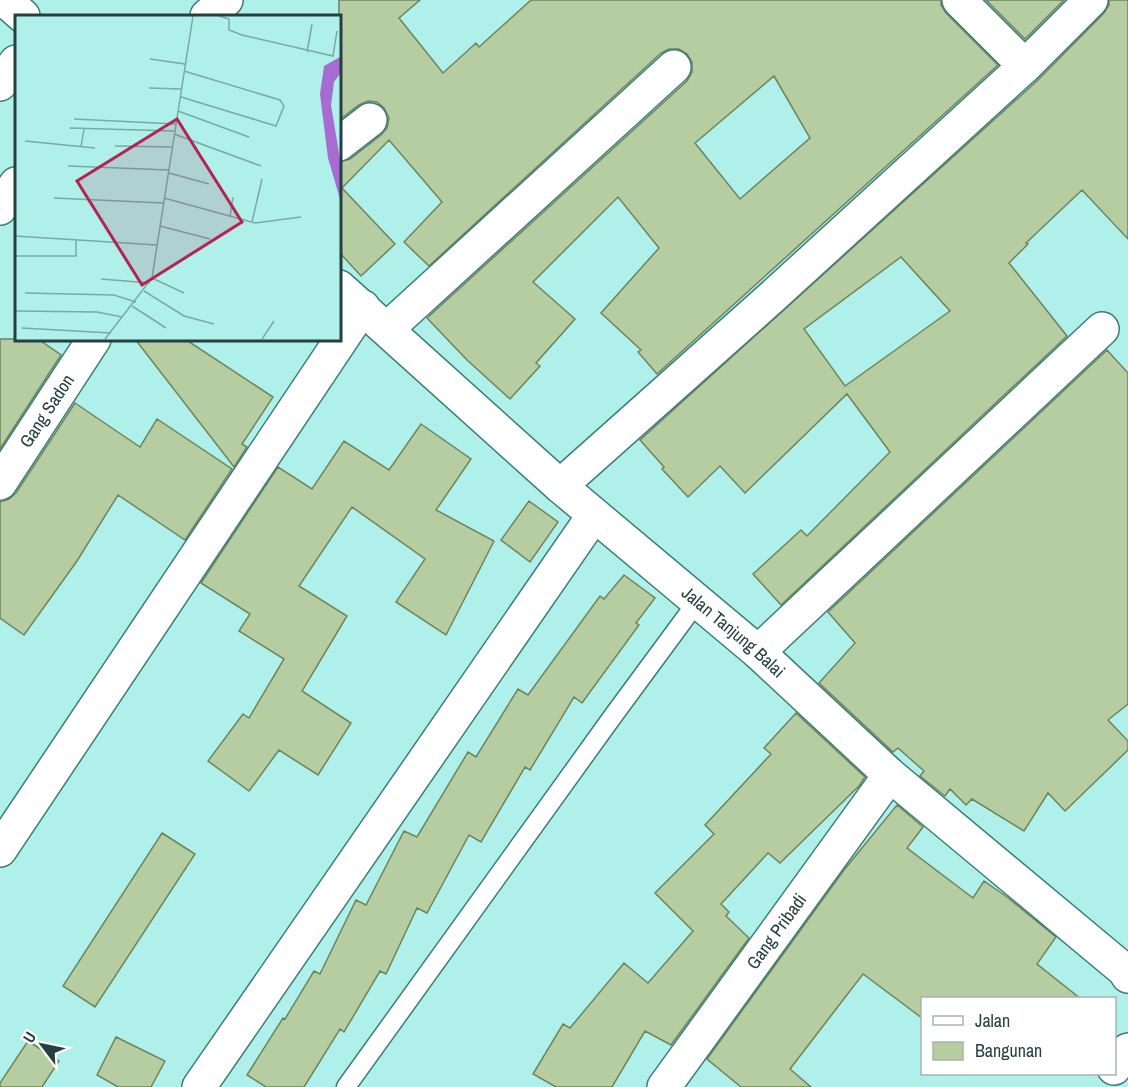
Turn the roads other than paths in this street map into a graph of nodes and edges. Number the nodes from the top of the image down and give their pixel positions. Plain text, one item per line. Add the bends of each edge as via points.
1 (5, 0) edge
2 (226, 0) edge
3 (959, 0) edge
4 (1091, 0) edge
5 (22, 15) edge
6 (208, 15) edge
7 (15, 63) edge
8 (1025, 66) junction
9 (674, 67) dead end
10 (0, 84) edge
11 (370, 120) dead end
12 (340, 143) edge
13 (15, 186) edge
14 (0, 208) edge
15 (351, 297) edge
16 (340, 314) edge
17 (387, 329) junction
18 (1102, 329) dead end
19 (93, 340) edge
20 (324, 340) edge
21 (0, 483) edge
22 (560, 486) junction
23 (594, 515) junction
24 (697, 602) junction
25 (758, 652) junction
26 (890, 775) junction
27 (0, 850) edge
28 (1127, 971) edge
29 (1128, 1050) edge
30 (1116, 1065) edge
31 (1109, 1075) edge
32 (200, 1087) edge
33 (346, 1087) edge
34 (664, 1087) edge
35 (1100, 1087) edge

1 - 5 street
2 - 6 street
3 - 8 street
4 - 8 street
7 - 10 street
8 - 22 street
9 - 17 street
11 - 12 street
13 - 14 street
15 - 16 street
15 - 17 street, Jalan Tanjung Balai
17 - 22 street, Jalan Tanjung Balai
18 - 25 street
19 - 21 street, Gang Sadon
20 - 27 street
22 - 23 street, Jalan Tanjung Balai
23 - 24 street, Jalan Tanjung Balai
23 - 32 street
24 - 25 street, Jalan Tanjung Balai
24 - 33 lane
25 - 26 street, Jalan Tanjung Balai
26 - 28 street, Jalan Tanjung Balai
26 - 34 street, Gang Pribadi
29 - 30 street
31 - 35 street

